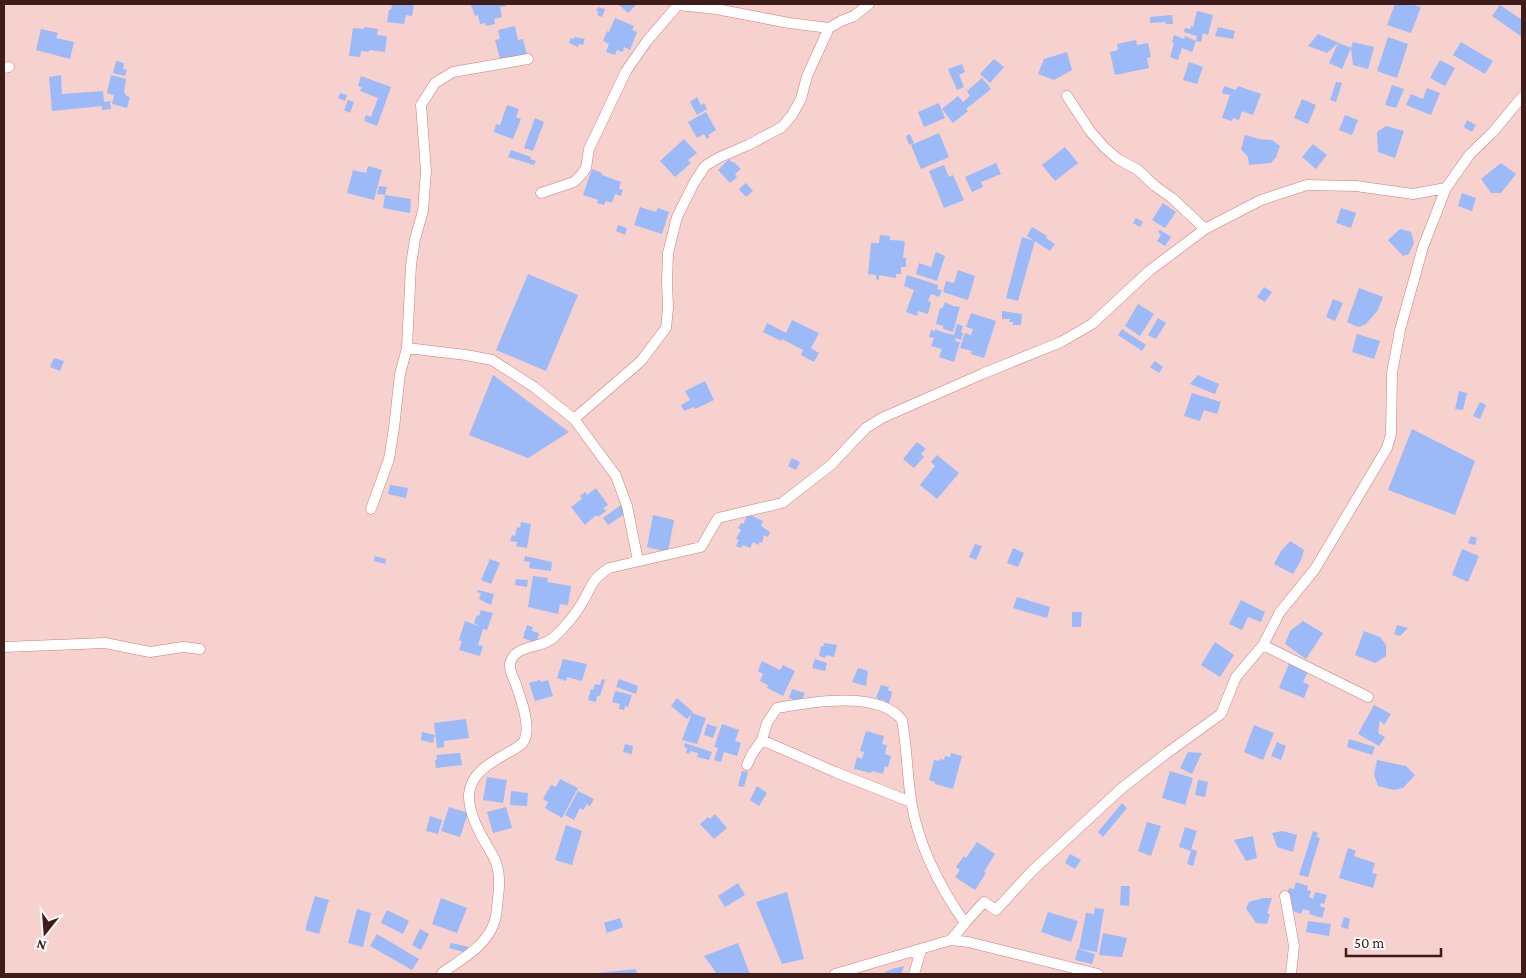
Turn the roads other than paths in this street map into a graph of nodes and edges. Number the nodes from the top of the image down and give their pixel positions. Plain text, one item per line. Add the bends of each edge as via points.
1 (678, 4) edge
2 (869, 4) edge
3 (828, 28) junction
4 (528, 59) dead end
5 (1067, 96) dead end
6 (1522, 97) edge
7 (1446, 188) junction
8 (541, 193) dead end
9 (1205, 230) junction
10 (407, 348) junction
11 (574, 419) junction
12 (372, 508) dead end
13 (638, 561) junction
14 (1263, 645) junction
15 (4, 647) edge
16 (200, 649) dead end
17 (1368, 697) dead end
18 (762, 740) junction
19 (747, 765) dead end
20 (911, 802) junction
21 (1285, 896) dead end
22 (965, 922) junction
23 (951, 940) junction
24 (921, 950) junction
25 (442, 974) edge
26 (835, 974) edge
27 (914, 974) edge
28 (1098, 974) edge
29 (1291, 974) edge

1 - 3 street
1 - 8 street via 626,71 589,149 582,174 574,182
2 - 3 street via 854,16
3 - 11 street via 807,76 801,99 782,127 704,166 678,217 668,253 666,328 641,361
4 - 10 street via 453,72 435,83 421,105 426,172 423,211 411,265
5 - 9 street via 1105,148 1138,170
6 - 7 street via 1470,154
7 - 9 street via 1413,194 1356,186 1307,185 1261,200
7 - 14 street via 1423,247 1400,330 1392,373 1391,434 1387,448 1315,569 1280,612
9 - 13 street via 1148,271 1092,324 1061,342 882,418 866,428 830,465 782,503 718,518 701,547
10 - 11 street via 492,360 534,387
10 - 12 street via 400,374 389,459
11 - 13 street via 616,476 627,506
13 - 25 street via 609,568 599,575 591,583 582,603 555,636 548,642 525,648 514,656 510,664 525,714 526,736 516,748 481,770 473,779 469,795 480,836 500,874 495,921 486,938
14 - 17 street
14 - 22 street via 1236,678 1221,714 1122,788 1032,871 996,910 984,902
15 - 16 street via 106,643 150,652 184,647
18 - 19 street
18 - 20 street
18 - 20 street via 767,723 777,708 853,699 873,703 897,714 902,720
20 - 22 street via 934,873
21 - 29 street via 1294,946
22 - 23 street
23 - 24 street
23 - 28 street
24 - 26 street
24 - 27 street

